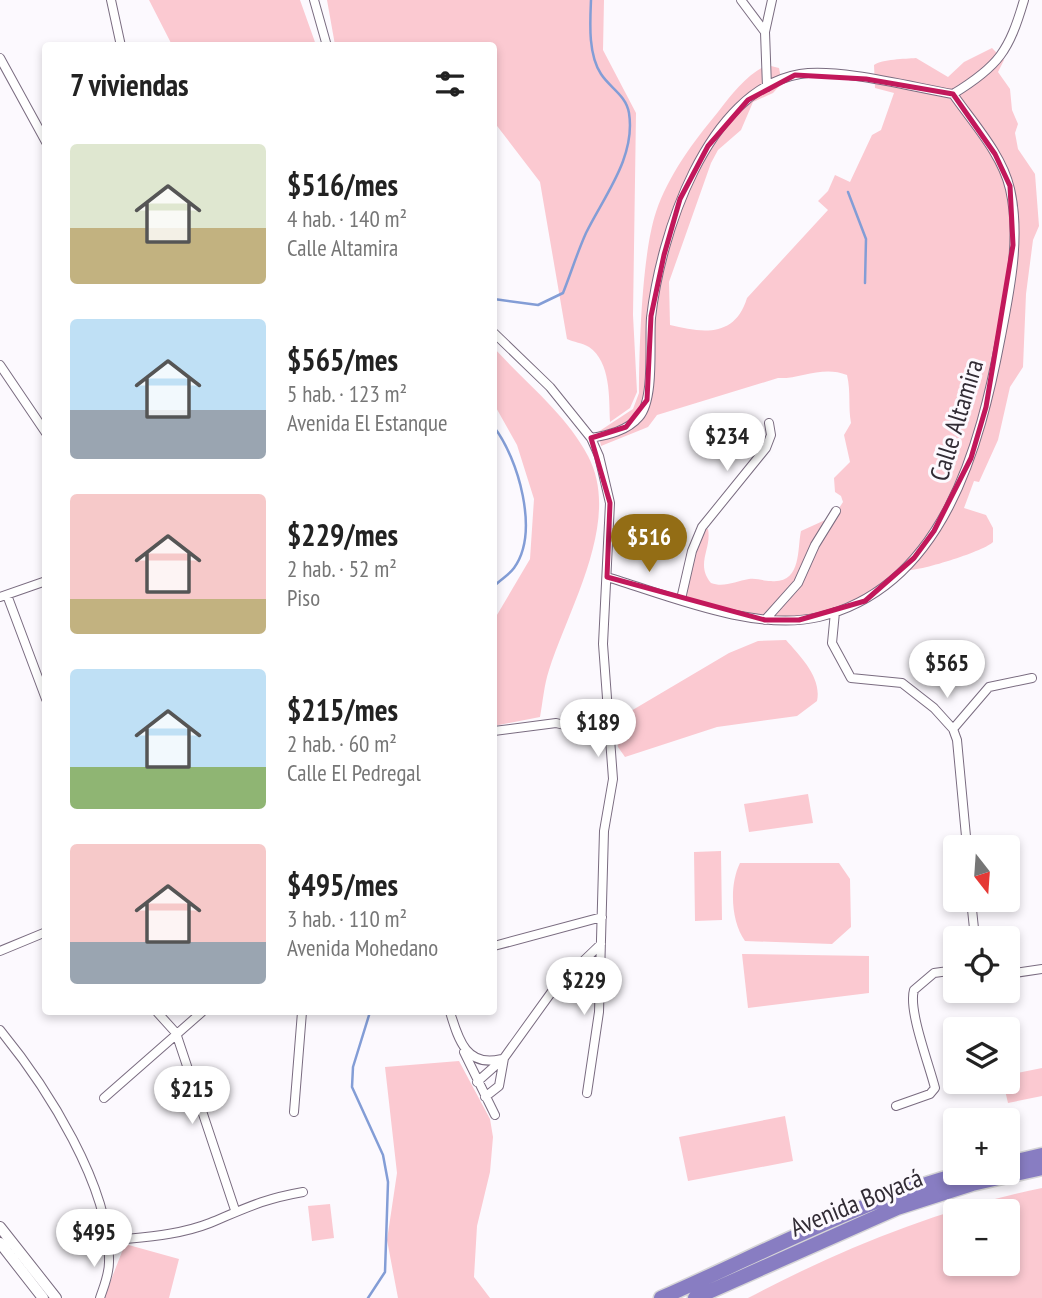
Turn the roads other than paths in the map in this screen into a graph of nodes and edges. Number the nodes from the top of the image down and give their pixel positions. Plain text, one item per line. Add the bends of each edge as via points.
1 (111, 0) edge
2 (314, 0) edge
3 (772, 0) edge
4 (1024, 0) edge
5 (744, 1) edge
6 (765, 32) junction
7 (120, 42) edge
8 (326, 42) edge
9 (0, 58) edge
10 (766, 87) junction
11 (953, 94) junction
12 (42, 128) edge
13 (497, 336) edge
14 (0, 365) edge
15 (769, 423) dead end
16 (42, 427) edge
17 (591, 438) junction
18 (836, 511) dead end
19 (607, 577) junction
20 (42, 582) edge
21 (3, 596) edge
22 (681, 599) junction
23 (835, 612) junction
24 (765, 620) junction
25 (1032, 678) dead end
26 (42, 689) edge
27 (607, 711) junction
28 (581, 729) junction
29 (953, 729) junction
30 (497, 731) edge
31 (610, 736) junction
32 (966, 835) edge
33 (602, 917) junction
34 (42, 934) edge
35 (601, 944) junction
36 (497, 945) edge
37 (0, 950) edge
38 (1042, 969) edge
39 (1020, 972) edge
40 (943, 973) edge
41 (160, 1015) edge
42 (198, 1015) edge
43 (302, 1015) edge
44 (451, 1015) edge
45 (0, 1030) edge
46 (176, 1033) junction
47 (462, 1047) junction
48 (504, 1058) junction
49 (477, 1082) junction
50 (587, 1093) dead end
51 (485, 1097) junction
52 (104, 1098) dead end
53 (896, 1106) dead end
54 (294, 1112) dead end
55 (495, 1115) dead end
56 (1042, 1155) edge
57 (1020, 1160) edge
58 (1042, 1168) edge
59 (943, 1180) edge
60 (303, 1192) dead end
61 (235, 1210) junction
62 (0, 1227) edge
63 (107, 1241) junction
64 (0, 1243) edge
65 (43, 1298) edge
66 (56, 1298) edge
67 (100, 1298) edge
68 (662, 1298) edge
69 (695, 1298) edge

1 - 7 street
2 - 8 street
3 - 6 street
4 - 11 street via 1004,52
5 - 6 street
6 - 10 street
9 - 12 street
10 - 11 street via 805,74
10 - 17 street via 708,146 680,199 651,316 647,400 640,416 613,433
11 - 23 street, Calle Altamira via 995,154 1012,199 1008,302 997,357 971,458 955,498 914,558 886,585 865,601
13 - 17 street via 551,387
14 - 16 street
15 - 22 street via 766,448 702,527
17 - 19 street via 610,503
18 - 24 street via 798,583
19 - 22 street, Calle Altamira
19 - 27 street via 603,644
20 - 21 street
21 - 26 street
22 - 24 street, Calle Altamira
23 - 24 street, Calle Altamira via 799,620
23 - 29 street via 832,643 851,678 902,683
25 - 29 street via 989,687
27 - 28 street
27 - 31 street
28 - 30 street via 555,723
28 - 31 street
29 - 32 street
31 - 33 street via 613,779 604,831
33 - 35 street
33 - 36 street
34 - 37 street
35 - 48 street via 553,990
35 - 50 street via 598,1024
38 - 39 street
40 - 53 street via 928,976 914,990 912,1011 935,1088
41 - 46 street
42 - 46 street
43 - 54 street
44 - 47 street
45 - 63 street via 45,1088 86,1167
46 - 52 street
46 - 61 street
47 - 48 street via 476,1058
47 - 49 street
48 - 49 street
48 - 51 street via 499,1086
49 - 51 street
51 - 55 street
56 - 57 highway
58 - 69 highway, Avenida Boyacá via 897,1208
59 - 68 highway, Avenida Boyacá via 855,1212
60 - 61 street
61 - 63 street via 173,1233
62 - 66 street
63 - 67 street via 108,1275
64 - 65 street

